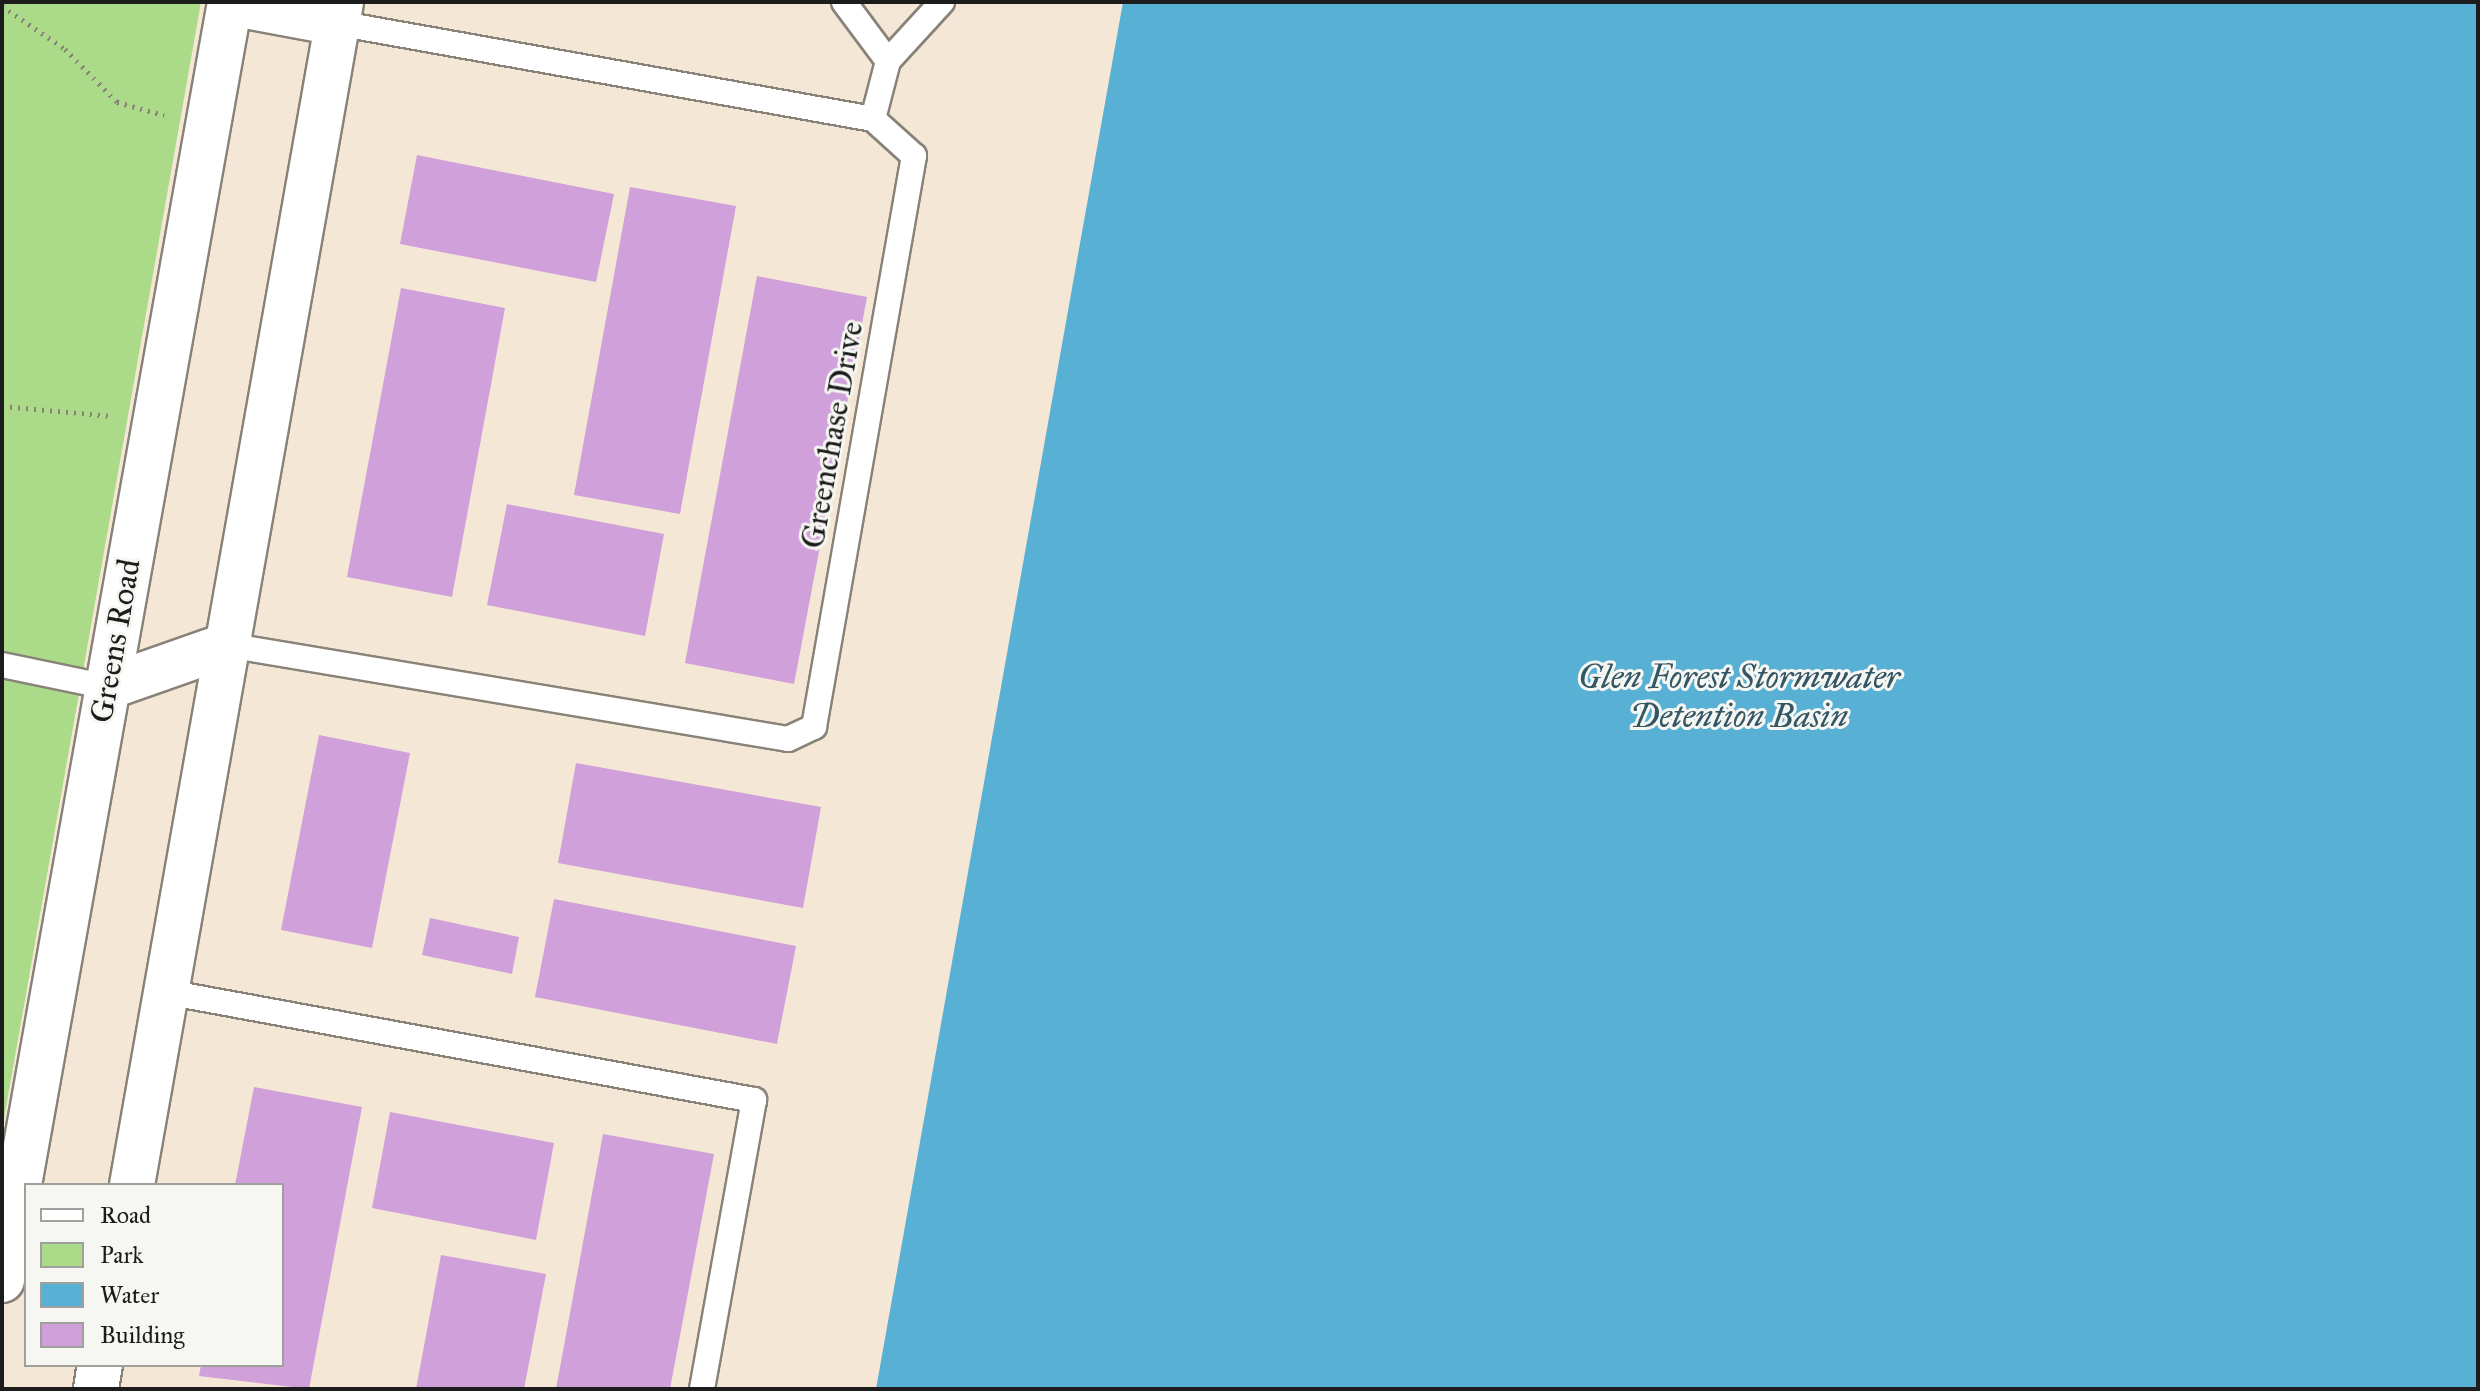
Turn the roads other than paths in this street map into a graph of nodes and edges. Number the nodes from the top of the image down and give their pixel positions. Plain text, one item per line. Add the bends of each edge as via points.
1 (844, 2) edge
2 (942, 2) edge
3 (230, 3) edge
4 (339, 12) edge
5 (888, 61) junction
6 (873, 119) junction
7 (227, 645) junction
8 (2, 665) edge
9 (108, 687) junction
10 (166, 992) junction
11 (16, 1116) edge
12 (132, 1183) edge
13 (2, 1280) edge
14 (100, 1367) edge
15 (96, 1389) edge
16 (702, 1389) edge

1 - 5 lane
2 - 5 lane
3 - 4 main road
3 - 9 main road, Greens Road
4 - 6 lane
4 - 7 main road
5 - 6 lane
6 - 7 lane, Greenchase Drive via 914,156 814,727 804,736 788,739
7 - 9 main road
7 - 10 main road
8 - 9 lane
9 - 11 main road, Greens Road
10 - 12 main road
10 - 16 lane via 754,1100
11 - 13 main road, Greens Road
14 - 15 main road

